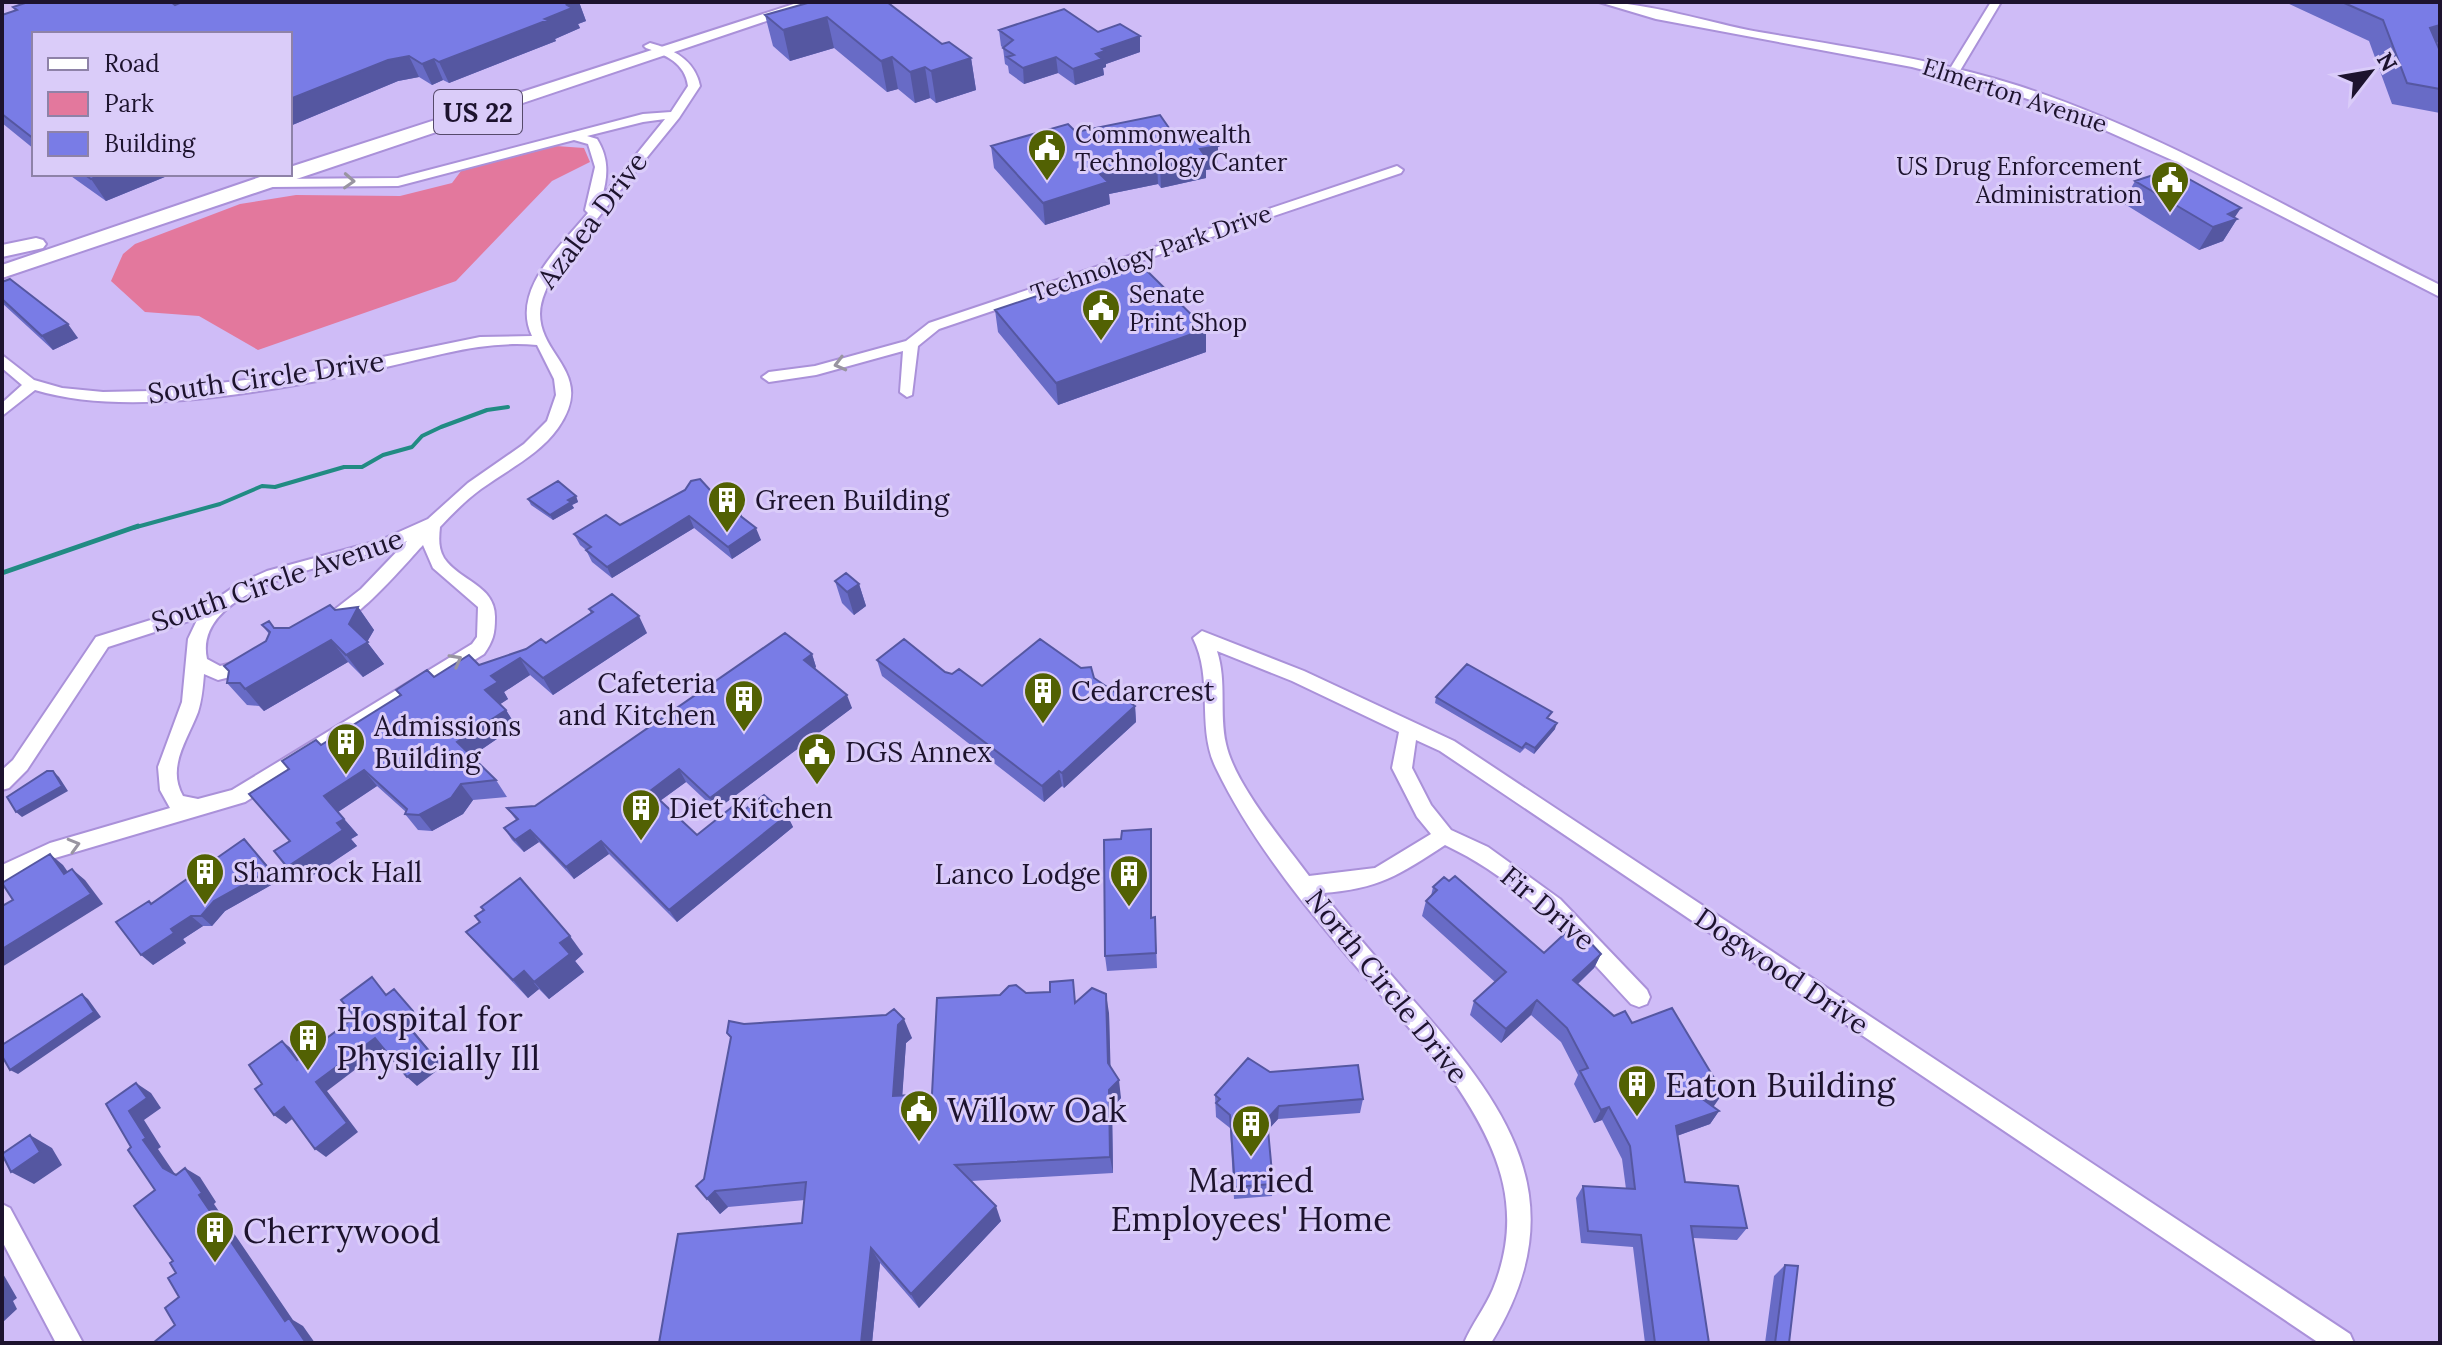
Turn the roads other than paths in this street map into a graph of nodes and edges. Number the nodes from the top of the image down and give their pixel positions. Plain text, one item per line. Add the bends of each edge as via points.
1 (786, 2) edge
2 (815, 2) edge
3 (1605, 2) edge
4 (1993, 3) edge
5 (660, 46) junction
6 (1954, 72) junction
7 (675, 115) junction
8 (578, 137) junction
9 (292, 161) edge
10 (1397, 170) dead end
11 (292, 173) edge
12 (277, 176) edge
13 (248, 181) edge
14 (587, 221) junction
15 (2, 253) edge
16 (2, 272) edge
17 (2440, 292) edge
18 (539, 341) junction
19 (911, 344) junction
20 (2, 359) edge
21 (769, 377) dead end
22 (32, 384) junction
23 (907, 392) dead end
24 (2, 411) edge
25 (432, 523) junction
26 (221, 604) junction
27 (319, 630) edge
28 (1202, 638) joint
29 (196, 657) junction
30 (269, 659) edge
31 (1409, 727) junction
32 (2, 782) edge
33 (201, 808) junction
34 (1444, 836) junction
35 (2, 875) edge
36 (1305, 885) junction
37 (1639, 997) dead end
38 (2, 1216) edge
39 (70, 1343) edge
40 (1477, 1343) edge
41 (2341, 1343) edge

1 - 5 highway, US 22
2 - 5 highway, US 22
3 - 6 main road, Elmerton Avenue via 1696,25
4 - 6 street
5 - 7 street, Azalea Drive via 688,67 694,81
5 - 9 highway, US 22
5 - 11 highway, US 22
6 - 17 main road, Elmerton Avenue via 2050,101 2147,140
7 - 8 street via 652,116
7 - 14 street, Azalea Drive
13 -> 8 street via 398,182
8 - 14 street via 593,142 600,161
10 - 19 street, Technology Park Drive via 934,326
12 - 13 highway, US 22
13 - 15 highway, US 22
13 - 16 highway, US 22
14 - 18 street, Azalea Drive via 536,292 533,315
18 - 22 street, South Circle Drive via 484,342 188,393 104,394
18 - 25 street, Azalea Drive via 563,384 553,424
19 -> 21 street, Technology Park Drive
19 - 23 street
20 - 22 street
22 - 24 street
25 - 26 street, South Circle Avenue via 386,544 263,579
25 - 27 street, Azalea Drive via 359,600
33 -> 25 street via 253,788 485,642 487,606 434,558 429,542
26 - 29 street via 203,623
26 - 32 street, South Circle Avenue via 102,642 20,765
28 - 31 street, Dogwood Drive
28 - 36 street, North Circle Drive via 1210,651 1221,760
29 - 30 street via 218,673
29 - 33 street via 191,706 166,776 177,802
31 - 34 street, Fir Drive via 1402,768
31 - 41 street, Dogwood Drive via 1447,746
35 -> 33 street via 50,851
34 - 36 street via 1374,876
34 - 37 street, Fir Drive via 1481,853 1553,905
36 - 40 street, North Circle Drive via 1467,1084 1503,1148 1517,1192 1518,1234 1505,1291
38 - 39 street

